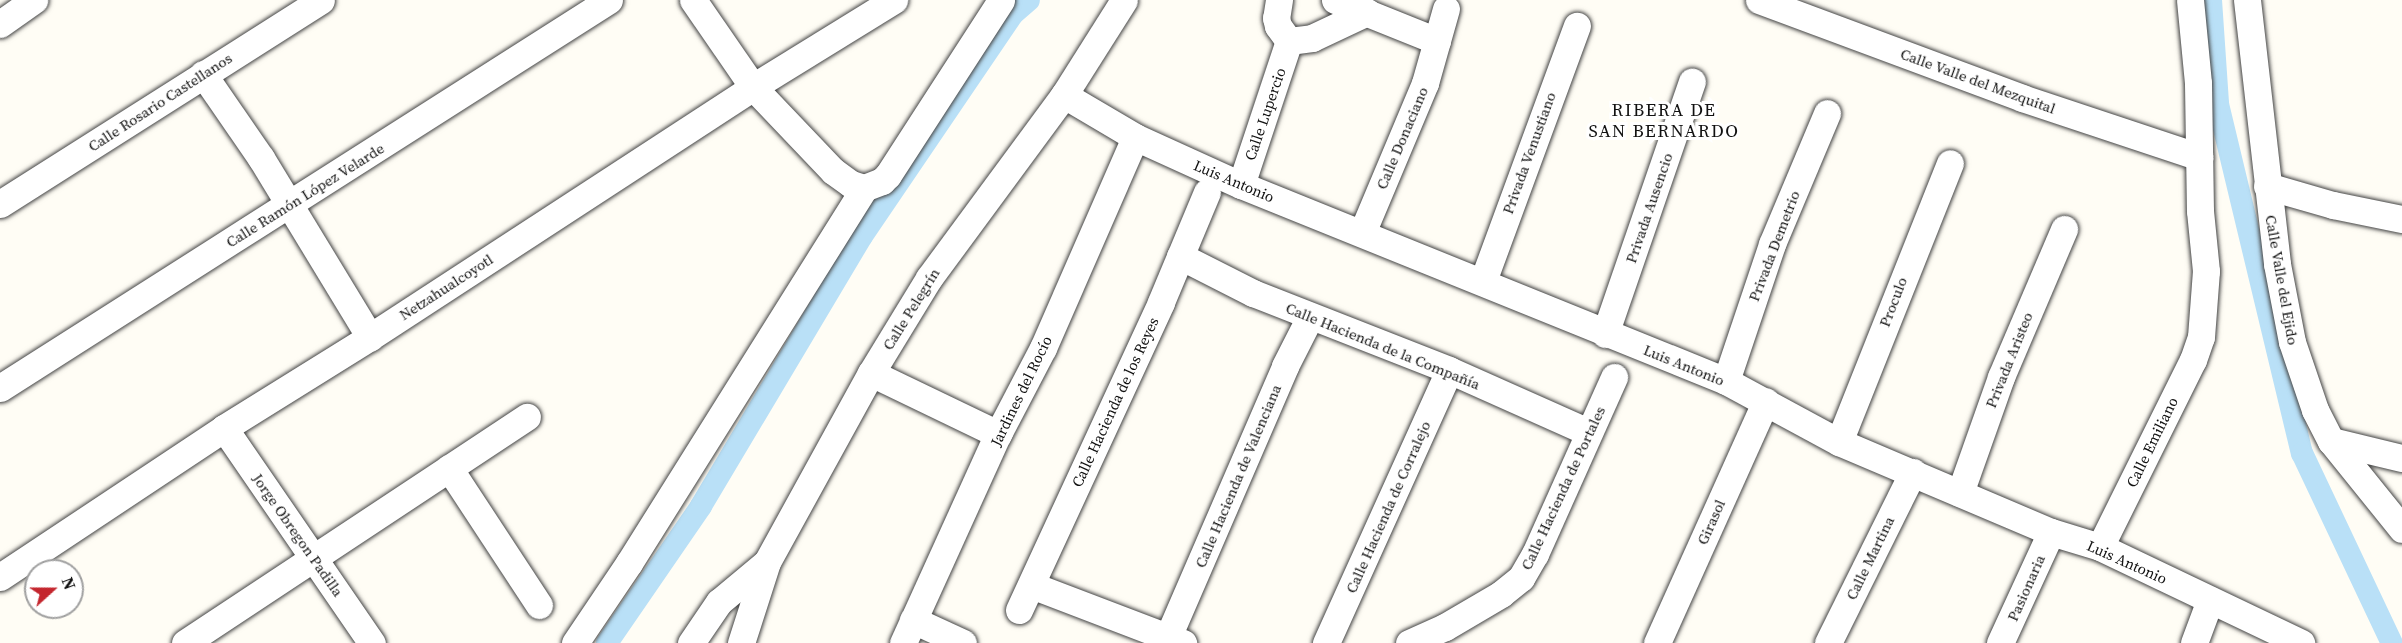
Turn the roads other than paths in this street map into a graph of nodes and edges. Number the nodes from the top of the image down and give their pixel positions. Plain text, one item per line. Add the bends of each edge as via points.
1 (321, 0) edge
2 (609, 0) edge
3 (693, 0) edge
4 (894, 0) edge
5 (1001, 0) edge
6 (1124, 0) edge
7 (1279, 0) edge
8 (1335, 0) edge
9 (1759, 0) edge
10 (2190, 0) edge
11 (2247, 0) edge
12 (1446, 9) dead end
13 (1367, 12) junction
14 (1577, 26) dead end
15 (1437, 41) junction
16 (1289, 42) junction
17 (203, 74) junction
18 (1692, 82) dead end
19 (753, 87) junction
20 (1064, 95) junction
21 (1827, 113) dead end
22 (1135, 136) junction
23 (2199, 157) junction
24 (1950, 163) dead end
25 (1240, 186) junction
26 (2266, 186) junction
27 (864, 188) junction
28 (1207, 192) dead end
29 (0, 204) edge
30 (289, 205) junction
31 (2402, 219) edge
32 (2064, 229) dead end
33 (1362, 233) junction
34 (1180, 256) junction
35 (1483, 281) junction
36 (1310, 317) junction
37 (1605, 334) junction
38 (370, 337) junction
39 (1449, 370) junction
40 (871, 373) junction
41 (1614, 377) dead end
42 (1726, 381) junction
43 (0, 388) edge
44 (1766, 401) junction
45 (527, 417) dead end
46 (224, 428) junction
47 (1588, 432) junction
48 (998, 434) junction
49 (2331, 441) junction
50 (1839, 442) junction
51 (2402, 458) edge
52 (449, 468) junction
53 (1913, 472) junction
54 (1960, 493) junction
55 (2402, 529) edge
56 (2051, 532) junction
57 (2100, 547) junction
58 (313, 557) junction
59 (767, 562) junction
60 (0, 577) edge
61 (1031, 585) junction
62 (2210, 600) junction
63 (539, 605) dead end
64 (1019, 610) dead end
65 (908, 632) edge
66 (1176, 640) edge
67 (1334, 641) edge
68 (185, 643) edge
69 (372, 643) edge
70 (575, 643) edge
71 (691, 643) edge
72 (741, 643) edge
73 (963, 643) edge
74 (1409, 643) edge
75 (1657, 643) edge
76 (1828, 643) edge
77 (2000, 643) edge
78 (2194, 643) edge
79 (2301, 643) edge

1 - 17 street, Calle Rosario Castellanos
2 - 30 street, Calle Ramón López Velarde
3 - 19 street
4 - 19 street, Netzahualcoyotl
5 - 27 street via 888,174 882,181
6 - 20 street, Calle Pelegrín
7 - 16 street via 1276,18
8 - 13 street
9 - 23 street, Calle Valle del Mezquital via 2022,98
10 - 23 street, Calle Emiliano via 2198,83
11 - 26 street, Calle Valle del Ejido
12 - 15 street, Calle Donaciano
13 - 15 street
13 - 16 street via 1312,38
14 - 35 street, Privada Venustiano
15 - 33 street, Calle Donaciano via 1425,83
16 - 25 street, Calle Lupercio
17 - 29 street, Calle Rosario Castellanos
17 - 30 street
18 - 37 street, Privada Ausencio
19 - 27 street via 833,171
19 - 38 street, Netzahualcoyotl
20 - 22 street, Luis Antonio
20 - 40 street, Calle Pelegrín via 929,278
21 - 42 street, Privada Demetrio via 1772,244
22 - 25 street, Luis Antonio
22 - 48 street, Jardines del Rocío via 1043,348
23 - 57 street, Calle Emiliano via 2206,271 2201,337
24 - 50 street, Proculo
25 - 33 street, Luis Antonio
26 - 31 street
26 - 49 street, Calle Valle del Ejido via 2292,342 2315,410
27 - 70 street
28 - 34 street, Calle Hacienda de los Reyes
30 - 38 street
30 - 43 street, Calle Ramón López Velarde
32 - 54 street, Privada Aristeo via 2001,377
33 - 35 street, Luis Antonio
34 - 36 street, Calle Hacienda de la Compañía
34 - 61 street, Calle Hacienda de los Reyes
35 - 37 street, Luis Antonio
36 - 39 street, Calle Hacienda de la Compañía
36 - 66 street, Calle Hacienda de Valenciana via 1285,366
37 - 42 street, Luis Antonio
38 - 46 street, Netzahualcoyotl
39 - 47 street, Calle Hacienda de la Compañía
39 - 67 street, Calle Hacienda de Corralejo
40 - 48 street
40 - 59 street, Calle Pelegrín
41 - 47 street, Calle Hacienda de Portales
42 - 44 street, Luis Antonio
44 - 50 street, Luis Antonio
44 - 75 street, Girasol
45 - 52 street
46 - 58 street, Jorge Obregon Padilla
46 - 60 street, Netzahualcoyotl
47 - 74 street, Calle Hacienda de Portales via 1521,578 1482,605
48 - 65 street, Jardines del Rocío
49 - 51 street
49 - 55 street, Calle Valle del Ejido
50 - 53 street, Luis Antonio
52 - 58 street
52 - 63 street
53 - 54 street, Luis Antonio
53 - 76 street, Calle Martina
54 - 56 street, Luis Antonio
56 - 57 street, Luis Antonio
56 - 77 street, Pasionaria
57 - 62 street, Luis Antonio
58 - 68 street
58 - 69 street, Jorge Obregon Padilla
59 - 71 street via 719,602
59 - 72 street, Calle Pelegrín
61 - 64 street, Calle Hacienda de los Reyes
61 - 66 street
62 - 78 street
62 - 79 street, Luis Antonio
65 - 73 street

